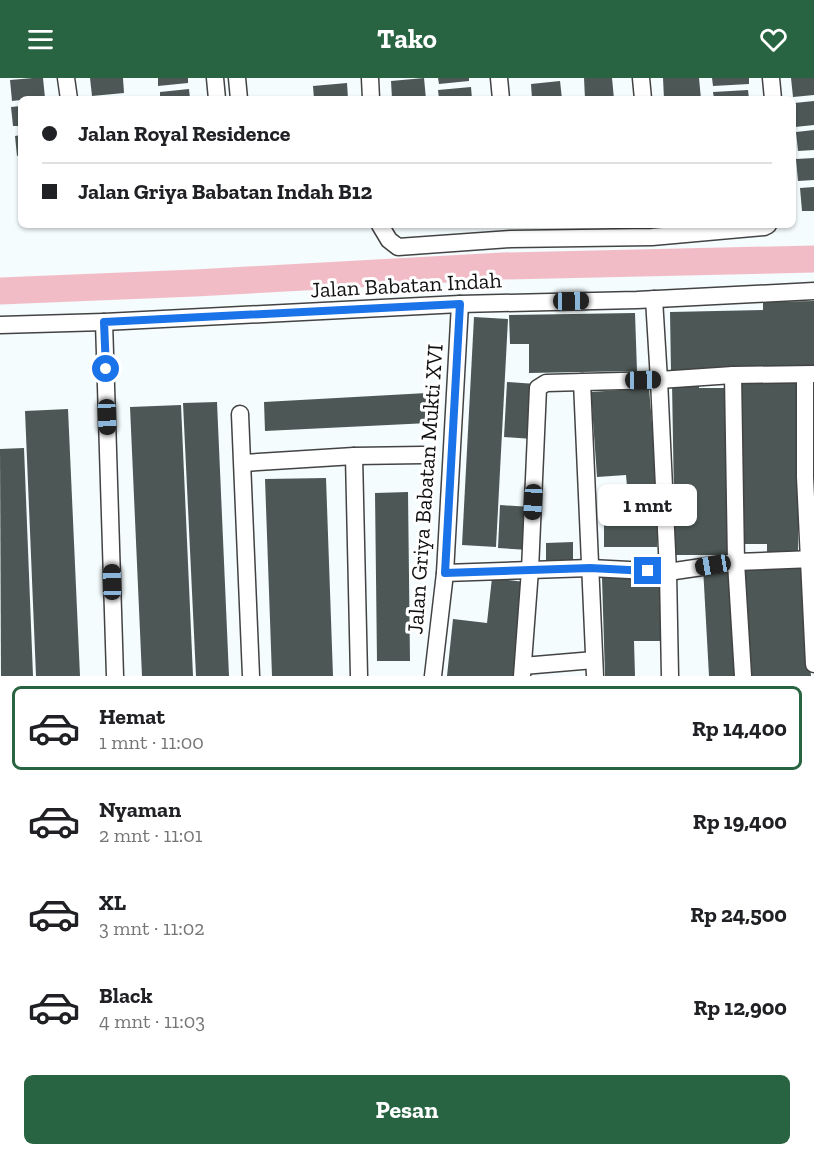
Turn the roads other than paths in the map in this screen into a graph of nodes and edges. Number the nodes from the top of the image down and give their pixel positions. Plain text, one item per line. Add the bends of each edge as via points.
1 (66, 78) edge
2 (215, 78) edge
3 (237, 78) edge
4 (370, 78) edge
5 (499, 78) edge
6 (641, 78) edge
7 (771, 78) edge
8 (69, 96) edge
9 (217, 96) edge
10 (239, 96) edge
11 (371, 96) edge
12 (501, 96) edge
13 (643, 96) edge
14 (772, 96) edge
15 (382, 228) edge
16 (736, 228) edge
17 (651, 231) edge
18 (510, 232) edge
19 (814, 291) edge
20 (654, 299) junction
21 (460, 304) junction
22 (104, 322) junction
23 (0, 325) edge
24 (810, 374) edge
25 (733, 375) junction
26 (659, 380) junction
27 (582, 382) junction
28 (240, 414) dead end
29 (423, 455) dead end
30 (354, 456) junction
31 (243, 463) junction
32 (810, 477) edge
33 (811, 559) edge
34 (736, 562) junction
35 (590, 568) junction
36 (530, 570) junction
37 (668, 572) junction
38 (445, 573) junction
39 (813, 634) edge
40 (814, 664) edge
41 (595, 668) edge
42 (522, 671) edge
43 (115, 676) edge
44 (250, 676) edge
45 (359, 676) edge
46 (433, 676) edge
47 (670, 676) edge
48 (742, 676) edge

1 - 8 street
2 - 9 street
3 - 10 street
4 - 11 street
5 - 12 street
6 - 13 street
7 - 14 street
15 - 18 street via 398,247
16 - 17 street
17 - 18 street
19 - 20 street, Jalan Babatan Indah
20 - 21 street, Jalan Babatan Indah
20 - 26 street
21 - 22 street, Jalan Babatan Indah
21 - 38 street, Jalan Griya Babatan Mukti XVI
22 - 23 street, Jalan Babatan Indah
22 - 43 street
24 - 25 street
24 - 32 street
25 - 26 street
25 - 34 street
26 - 27 street
26 - 37 street
27 - 35 street
27 - 36 street via 546,383 538,388
28 - 31 street
29 - 30 street
30 - 31 street
30 - 45 street
31 - 44 street
32 - 33 street
33 - 34 street
33 - 39 street
34 - 37 street
34 - 48 street
35 - 36 street
35 - 37 street
35 - 41 street
36 - 38 street
36 - 42 street
37 - 47 street
38 - 46 street, Jalan Griya Babatan Mukti XVI
39 - 40 street
41 - 42 street

